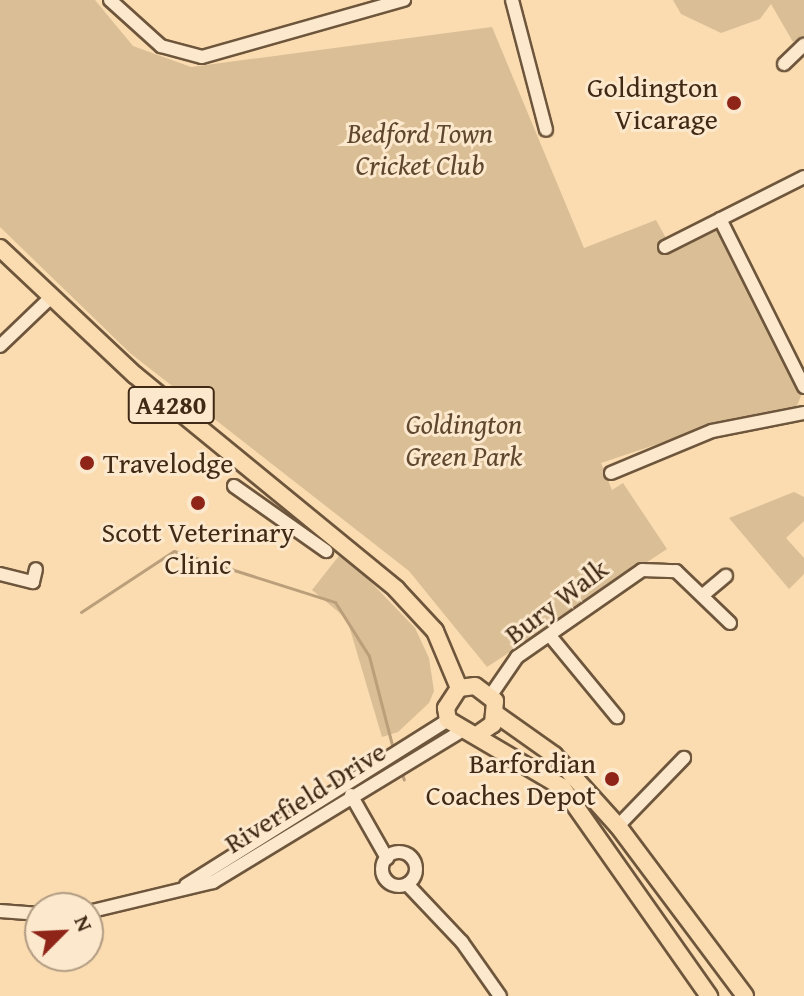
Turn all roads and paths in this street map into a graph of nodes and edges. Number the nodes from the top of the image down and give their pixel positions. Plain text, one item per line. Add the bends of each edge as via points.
1 (110, 0) edge
2 (404, 0) edge
3 (512, 0) edge
4 (804, 45) edge
5 (784, 64) dead end
6 (546, 130) dead end
7 (804, 177) edge
8 (720, 219) junction
9 (665, 247) dead end
10 (0, 248) edge
11 (48, 300) junction
12 (0, 346) edge
13 (804, 387) edge
14 (804, 413) edge
15 (611, 473) dead end
16 (267, 480) junction
17 (234, 486) dead end
18 (252, 501) junction
19 (313, 515) junction
20 (299, 535) junction
21 (326, 551) dead end
22 (36, 569) dead end
23 (0, 574) edge
24 (726, 576) dead end
25 (703, 595) junction
26 (730, 623) dead end
27 (551, 637) junction
28 (459, 688) junction
29 (491, 695) junction
30 (496, 714) junction
31 (617, 717) dead end
32 (447, 728) junction
33 (477, 735) junction
34 (416, 750) junction
35 (684, 758) dead end
36 (351, 795) junction
37 (618, 826) junction
38 (387, 858) junction
39 (407, 884) junction
40 (173, 893) junction
41 (104, 908) edge
42 (0, 911) edge
43 (24, 913) edge
44 (500, 996) edge
45 (709, 996) edge
46 (745, 996) edge

1 - 2 street via 137,31 184,54 213,55
3 - 6 street
4 - 5 street
7 - 8 street
8 - 9 street
8 - 13 street
10 - 11 main road, A4280
11 - 12 street
11 - 16 main road, A4280
14 - 15 street via 712,431
16 - 18 street
16 - 19 main road, A4280
17 - 18 street
18 - 20 street
19 - 20 street
19 - 28 main road, A4280 via 435,631
20 - 21 street
22 - 23 street via 33,582
24 - 25 street
25 - 26 street, Bury Walk
25 - 27 street, Bury Walk via 676,571 642,570
27 - 29 street, Bury Walk via 517,657
27 - 31 street
28 - 29 main road via 475,686
28 - 32 main road via 446,708
29 - 30 main road
30 - 33 main road
30 - 37 main road via 542,744
32 - 33 main road
32 - 34 street, Riverfield Drive
32 - 34 street, Riverfield Drive via 442,743
33 - 45 main road via 562,787
34 - 36 street, Riverfield Drive
34 - 40 street, Riverfield Drive
35 - 37 street
36 - 38 street
36 - 40 street, Riverfield Drive via 213,882
37 - 46 main road
38 - 39 street via 387,881
38 - 39 street via 397,853 413,860 416,871
39 - 44 street via 462,942
40 - 41 street, Riverfield Drive
42 - 43 street

